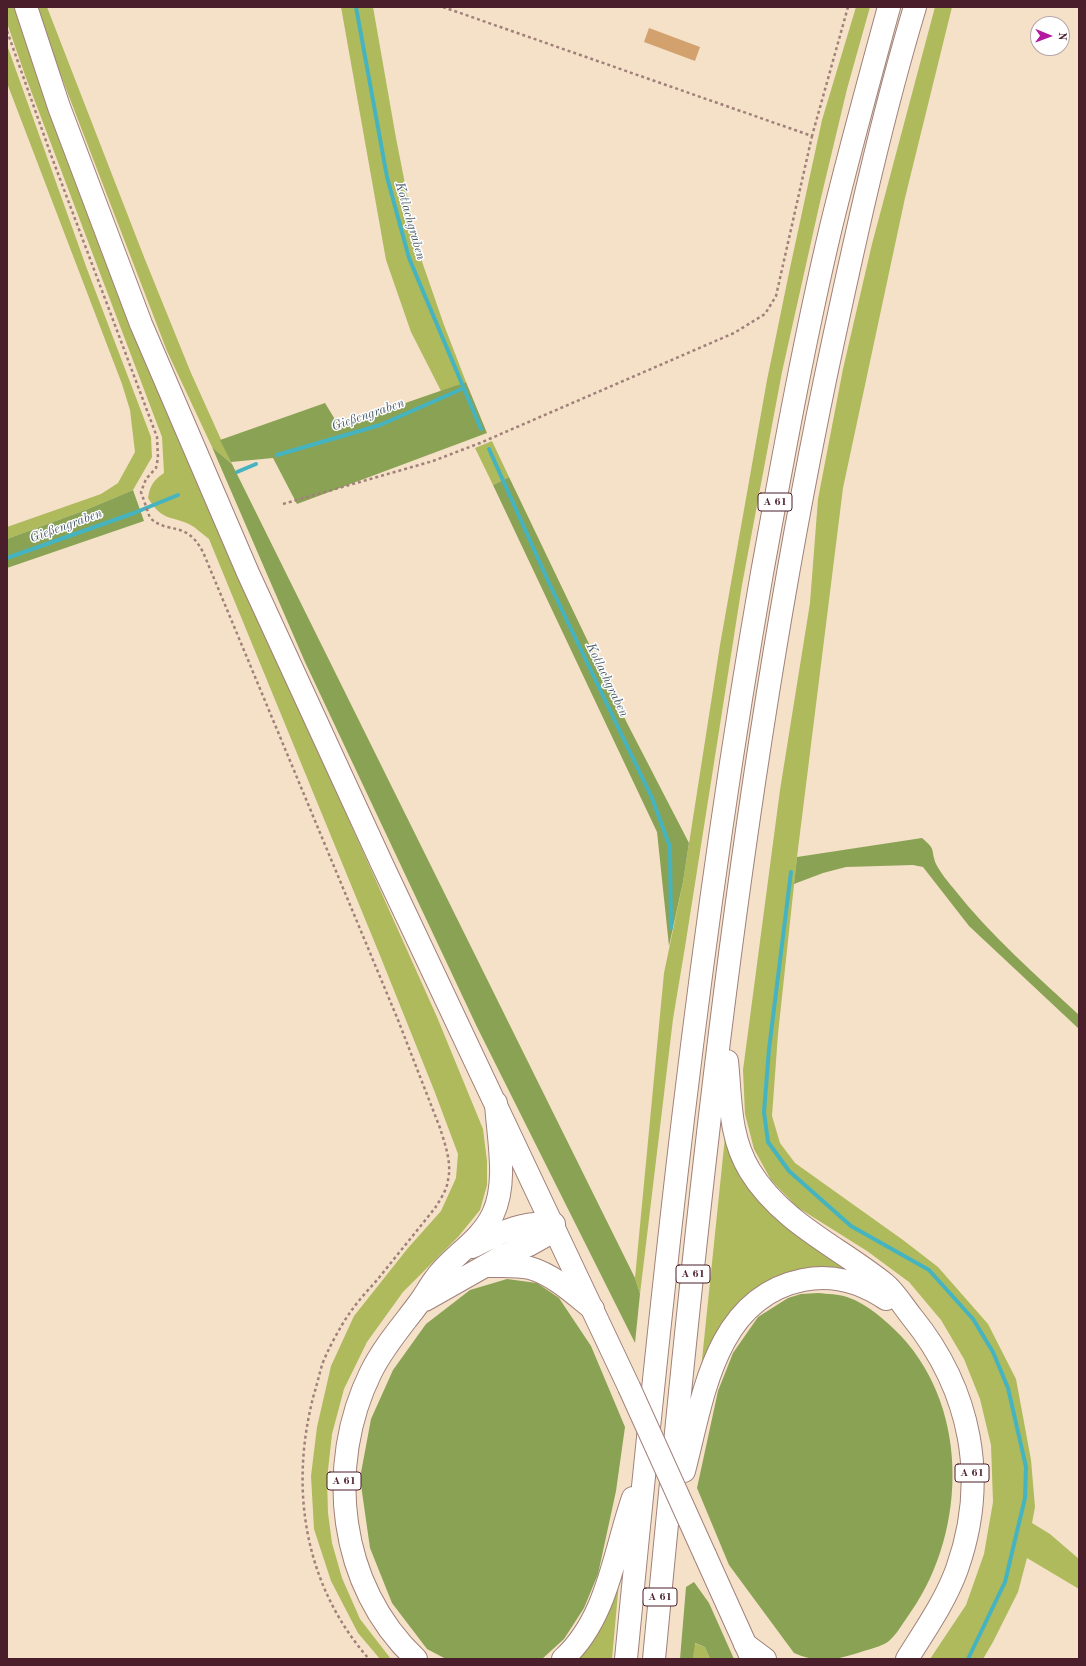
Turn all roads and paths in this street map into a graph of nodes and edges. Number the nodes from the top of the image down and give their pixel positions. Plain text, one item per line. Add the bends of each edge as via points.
1 (26, 7) edge
2 (443, 7) edge
3 (848, 7) edge
4 (889, 7) edge
5 (914, 7) edge
6 (7, 31) edge
7 (812, 136) junction
8 (283, 504) dead end
9 (723, 1012) junction
10 (496, 1103) junction
11 (554, 1224) junction
12 (464, 1251) junction
13 (486, 1266) junction
14 (419, 1303) junction
15 (593, 1309) junction
16 (911, 1315) junction
17 (645, 1464) junction
18 (666, 1536) junction
19 (922, 1635) junction
20 (749, 1652) edge
21 (369, 1659) edge
22 (416, 1659) edge
23 (563, 1659) edge
24 (626, 1659) edge
25 (654, 1659) edge
26 (765, 1659) edge
27 (892, 1659) edge
28 (907, 1659) edge

1 - 10 main road via 60,107 141,324 184,425 248,573
2 - 7 path
3 - 7 path
4 - 17 main road, A 61 via 831,230 796,390 740,698 677,1169
5 - 9 main road, A 61 via 857,232 806,469 758,756
6 - 21 path via 157,438 156,468 146,479 141,492 150,518 160,525 186,532 198,543 398,1020 440,1128 448,1158 448,1181 435,1208 349,1314 341,1328 322,1364 306,1422 302,1471 304,1516 311,1549 322,1584 332,1603
7 - 8 path via 776,296 765,314 734,333 480,443 433,461
9 - 16 main road, A 61 via 731,1116 741,1153 749,1170 766,1194 787,1215 887,1286
9 - 18 main road, A 61 via 702,1178
10 - 11 main road
10 - 12 main road, A 61 via 501,1174 498,1200 481,1233
11 - 12 main road, A 61 via 521,1225
11 - 13 main road, A 61 via 545,1236
11 - 15 main road
12 - 14 main road, A 61 via 436,1278
13 - 14 main road, A 61
13 - 15 main road, A 61 via 530,1268 544,1274
14 - 22 main road, A 61 via 382,1353 360,1396 349,1434 344,1478 347,1525 359,1571 381,1617
15 - 20 main road, bridge
16 - 18 main road, A 61 via 871,1289 847,1280 833,1279 806,1279 785,1284 753,1304 728,1334 712,1368
16 - 19 main road, A 61 via 934,1346 953,1383 965,1419 972,1466 970,1516 963,1550 945,1595
17 - 23 main road, A 61 via 602,1600 582,1638
17 - 24 main road, A 61
18 - 25 main road, A 61
19 - 27 main road, A 61
19 - 28 main road, A 61
20 - 26 main road

